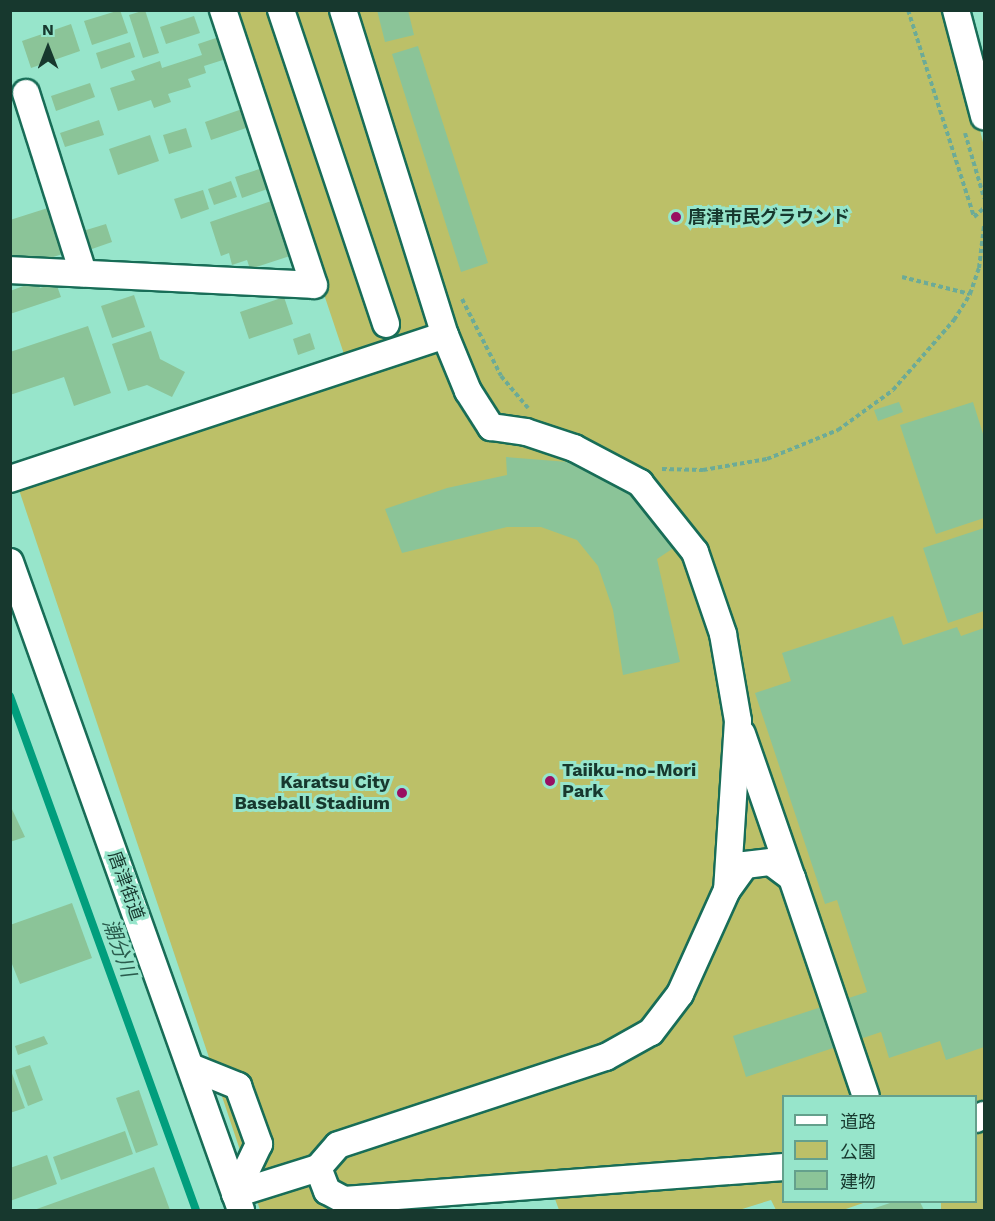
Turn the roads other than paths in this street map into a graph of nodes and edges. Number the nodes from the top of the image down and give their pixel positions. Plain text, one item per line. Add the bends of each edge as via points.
1 (223, 10) edge
2 (281, 10) edge
3 (344, 10) edge
4 (956, 10) edge
5 (26, 93) dead end
6 (984, 116) edge
7 (10, 270) edge
8 (83, 273) junction
9 (386, 324) dead end
10 (446, 335) junction
11 (10, 478) edge
12 (10, 562) edge
13 (738, 721) junction
14 (792, 878) junction
15 (727, 890) junction
16 (190, 1067) junction
17 (866, 1095) edge
18 (782, 1167) edge
19 (318, 1168) junction
20 (238, 1202) edge

1 - 8 street via 314,285
2 - 9 street
3 - 10 street
4 - 6 street
5 - 8 street
7 - 8 street
10 - 11 street
10 - 13 street via 468,391 491,427 526,432 574,448 640,483 695,552 723,634
12 - 16 street, 唐津街道
13 - 14 street
13 - 15 street
14 - 15 street via 771,862 745,865
14 - 17 street
15 - 19 street via 680,994 651,1032 606,1057 338,1145
16 - 20 street, 唐津街道
16 - 20 street via 238,1086 259,1144
18 - 19 street via 344,1200 327,1191
19 - 20 street

